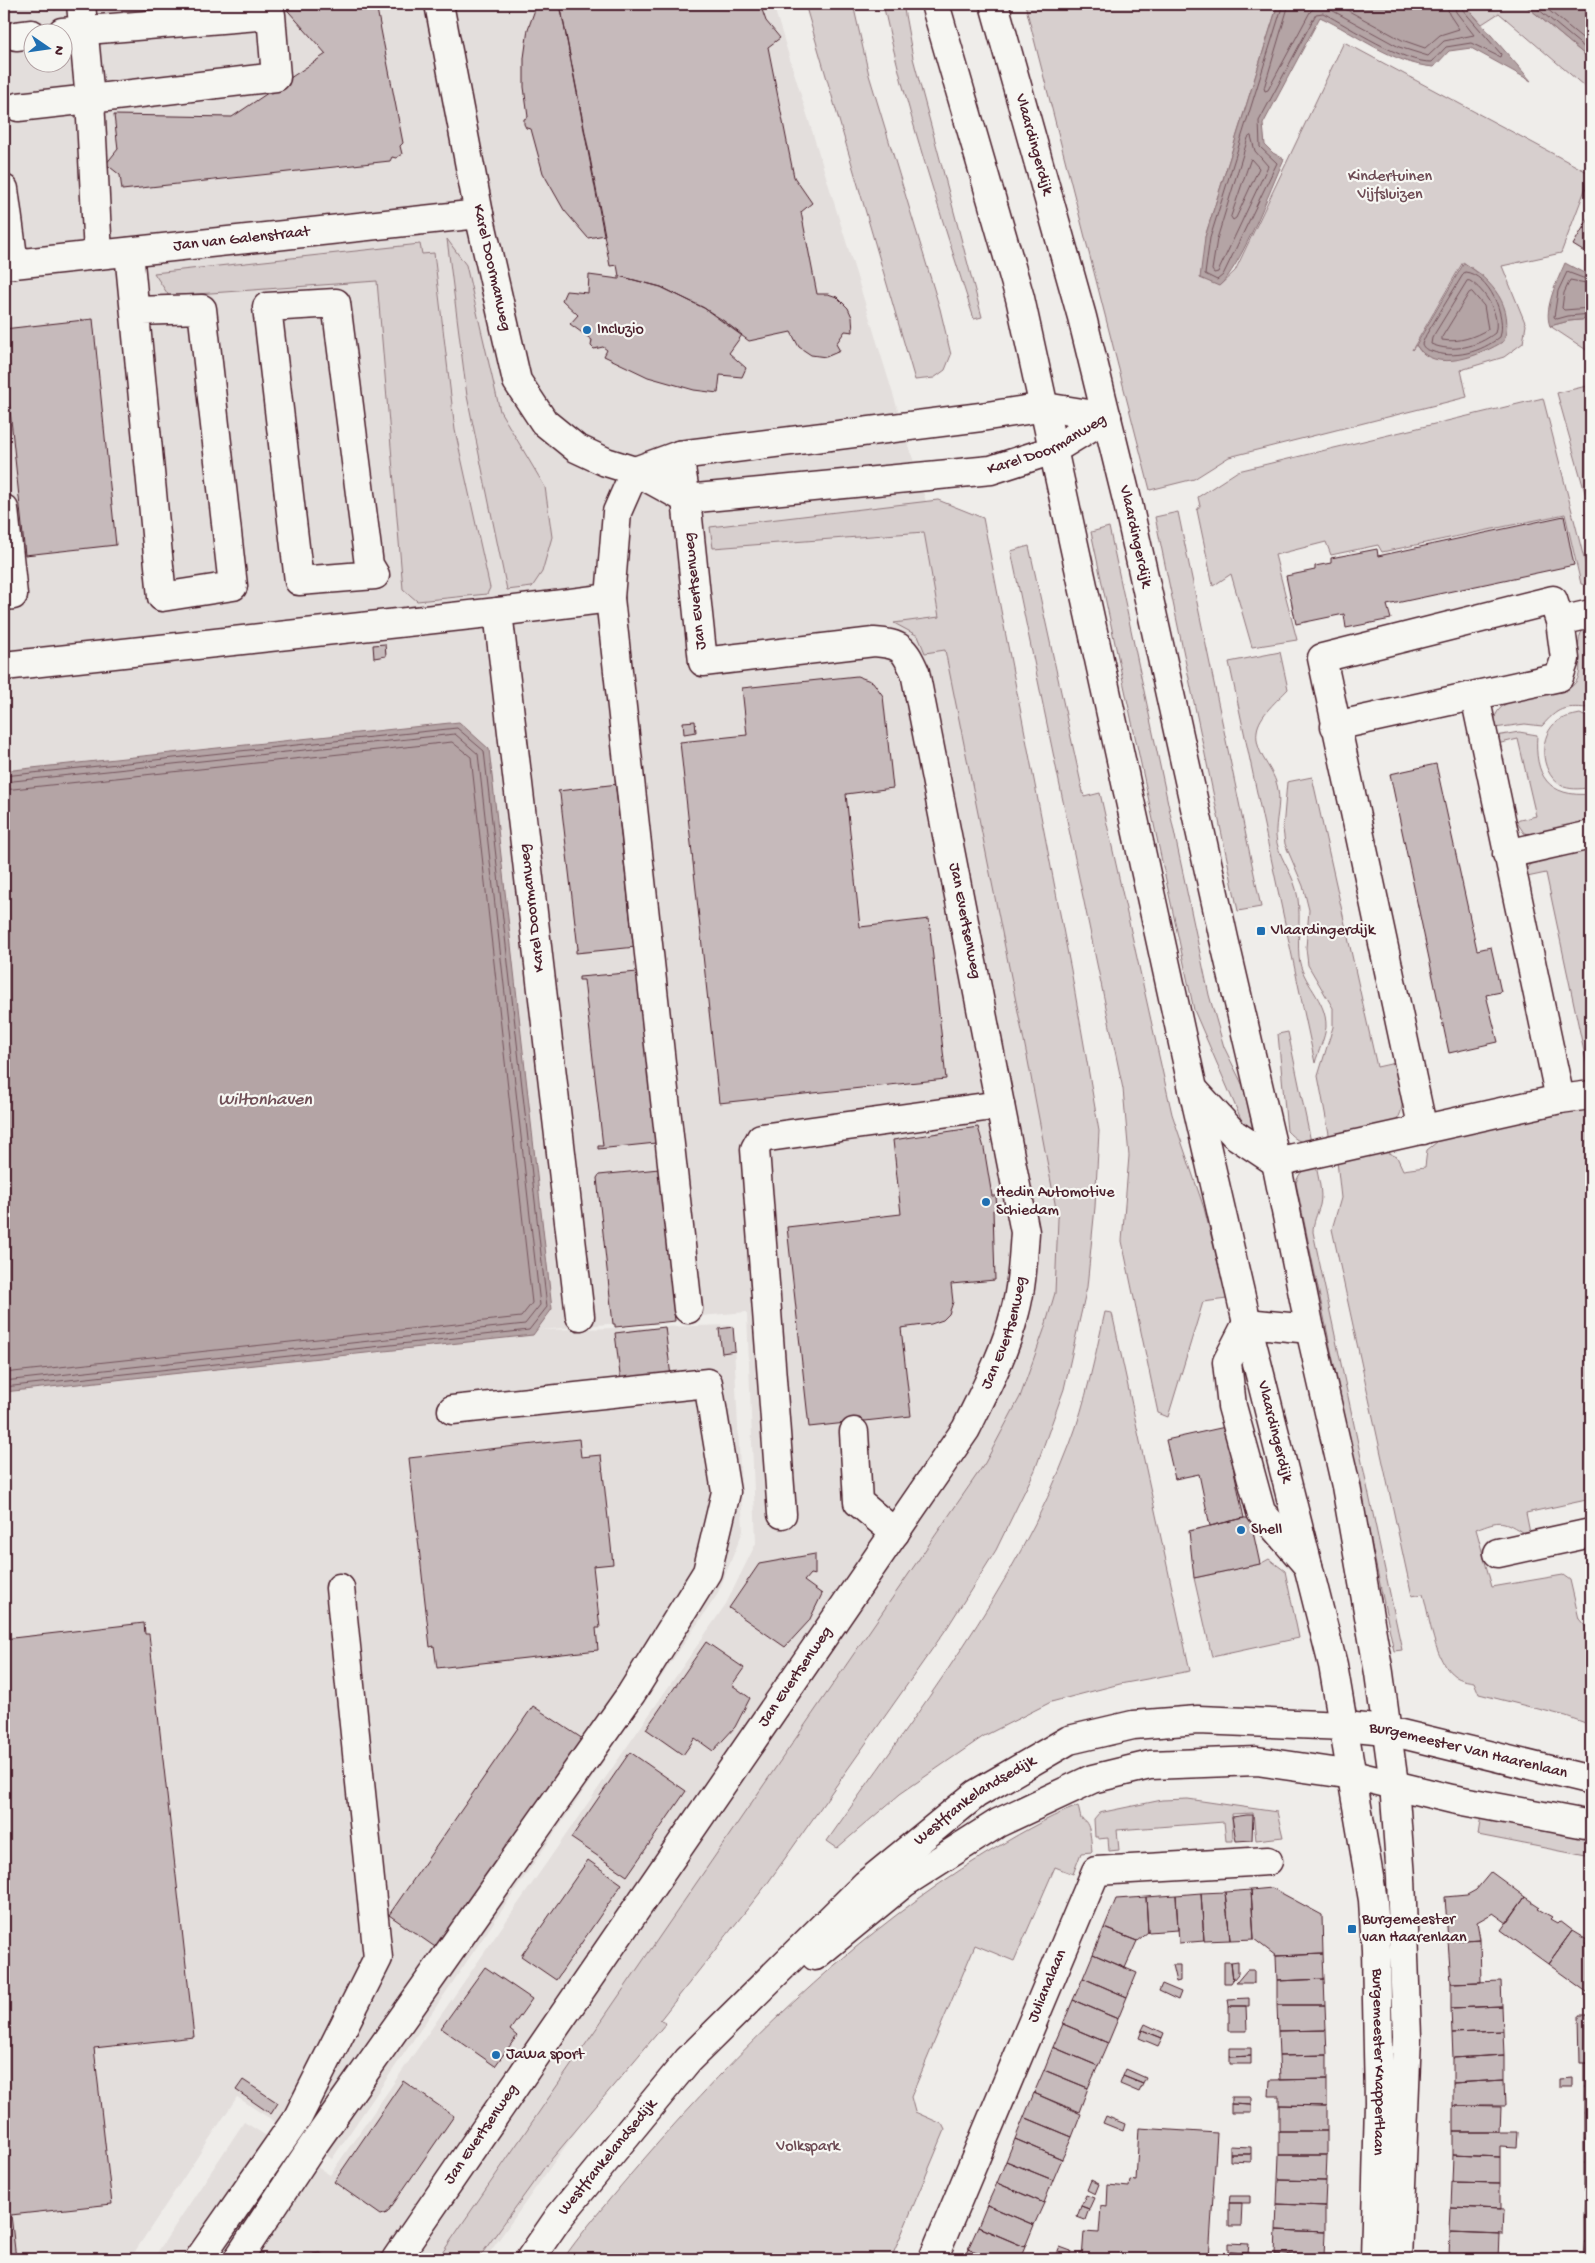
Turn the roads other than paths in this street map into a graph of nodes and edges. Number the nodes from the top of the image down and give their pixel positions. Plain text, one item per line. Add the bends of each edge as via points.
1 (81, 4) edge
2 (439, 4) edge
3 (935, 4) edge
4 (994, 4) edge
5 (73, 32) edge
6 (90, 98) junction
7 (18, 107) dead end
8 (4, 189) edge
9 (479, 214) junction
10 (130, 252) junction
11 (98, 255) junction
12 (9, 265) edge
13 (135, 312) junction
14 (1045, 407) junction
15 (1107, 417) junction
16 (1053, 450) junction
17 (679, 455) junction
18 (635, 471) junction
19 (686, 498) junction
20 (4, 508) edge
21 (376, 575) joint
22 (4, 596) edge
23 (610, 598) junction
24 (498, 612) junction
25 (1591, 614) edge
26 (1560, 621) junction
27 (4, 666) edge
28 (1475, 696) junction
29 (1335, 726) junction
30 (1591, 835) edge
31 (1507, 854) junction
32 (1193, 1089) junction
33 (1591, 1095) edge
34 (1560, 1099) junction
35 (1000, 1105) junction
36 (1423, 1130) junction
37 (1276, 1162) junction
38 (688, 1309) dead end
39 (580, 1316) dead end
40 (1247, 1323) junction
41 (1310, 1329) junction
42 (452, 1410) dead end
43 (854, 1432) dead end
44 (782, 1514) dead end
45 (895, 1533) junction
46 (1591, 1533) edge
47 (1498, 1553) dead end
48 (340, 1588) dead end
49 (1345, 1726) junction
50 (1385, 1730) junction
51 (1353, 1775) junction
52 (1591, 1780) edge
53 (1394, 1784) junction
54 (1591, 1825) edge
55 (1268, 1861) dead end
56 (688, 2060) junction
57 (199, 2259) edge
58 (238, 2259) edge
59 (396, 2259) edge
60 (530, 2259) edge
61 (933, 2259) edge
62 (1375, 2259) edge
63 (1398, 2259) edge

1 - 5 street
2 - 9 street, Karel Doormanweg
3 - 14 street, Vlaardingerdijk via 1020,298
4 - 15 street, Vlaardingerdijk
5 - 6 street
5 - 6 street via 271,15 276,77
6 - 7 street
6 - 11 street
8 - 12 street
9 - 10 street, Jan van Galenstraat
9 - 18 street, Karel Doormanweg via 517,381 544,422 576,448
10 - 11 street, Jan van Galenstraat
10 - 13 street
11 - 12 street, Jan van Galenstraat
13 - 13 street via 162,597 233,586 202,309
14 - 15 street, Karel Doormanweg
14 - 16 street, Vlaardingerdijk
14 - 17 street, Karel Doormanweg
15 - 16 street, Karel Doormanweg
15 - 37 street, Vlaardingerdijk
16 - 19 street, Karel Doormanweg via 991,470
16 - 32 street, Vlaardingerdijk
17 - 18 street, Karel Doormanweg
17 - 19 street, Jan Evertsenweg
18 - 19 street, Karel Doormanweg
18 - 23 street via 617,512
19 - 35 street, Jan Evertsenweg via 703,662 874,642 890,643 906,651 915,672
20 - 22 street via 13,595
21 - 21 street via 369,565 336,303 267,307 299,581
23 - 24 street
23 - 38 street
24 - 27 street
24 - 39 street, Karel Doormanweg
25 - 26 street
26 - 28 street via 1566,659 1559,677
26 - 29 street via 1553,600 1322,658
28 - 29 street
28 - 31 street
29 - 36 street
30 - 31 street
31 - 34 street
32 - 37 street, Vlaardingerdijk via 1234,1134
32 - 40 street, Vlaardingerdijk
33 - 34 street
34 - 36 street
35 - 44 street via 761,1138 755,1149
35 - 45 street, Jan Evertsenweg via 1025,1232 1015,1313 994,1370 966,1429
36 - 37 street
37 - 41 street, Vlaardingerdijk
40 - 41 street
40 - 49 street, Vlaardingerdijk via 1333,1665
41 - 50 street, Vlaardingerdijk via 1346,1486 1376,1657
42 - 58 street via 708,1383 726,1492 708,1572 631,1694 319,2136
43 - 45 street via 858,1502
45 - 59 street, Jan Evertsenweg
46 - 47 street
48 - 57 street via 378,1958 298,2117
49 - 50 street, Burgemeester Van Haarenlaan
49 - 51 street, Vlaardingerdijk
49 - 56 street, Westfrankelandsedijk via 1198,1720 1132,1725 1069,1740 976,1794 866,1884
50 - 52 street, Burgemeester Van Haarenlaan
50 - 53 street, Vlaardingerdijk
51 - 53 street
51 - 56 street, Westfrankelandsedijk via 1257,1761 1150,1765 1092,1779 998,1822 904,1883
51 - 62 street, Burgemeester Knappertlaan via 1373,1900 1376,1948 1379,2102
53 - 54 street via 1452,1799
53 - 63 street, Burgemeester Knappertlaan via 1407,2036
55 - 61 street, Julianalaan via 1096,1871
56 - 60 street, Westfrankelandsedijk via 559,2217

